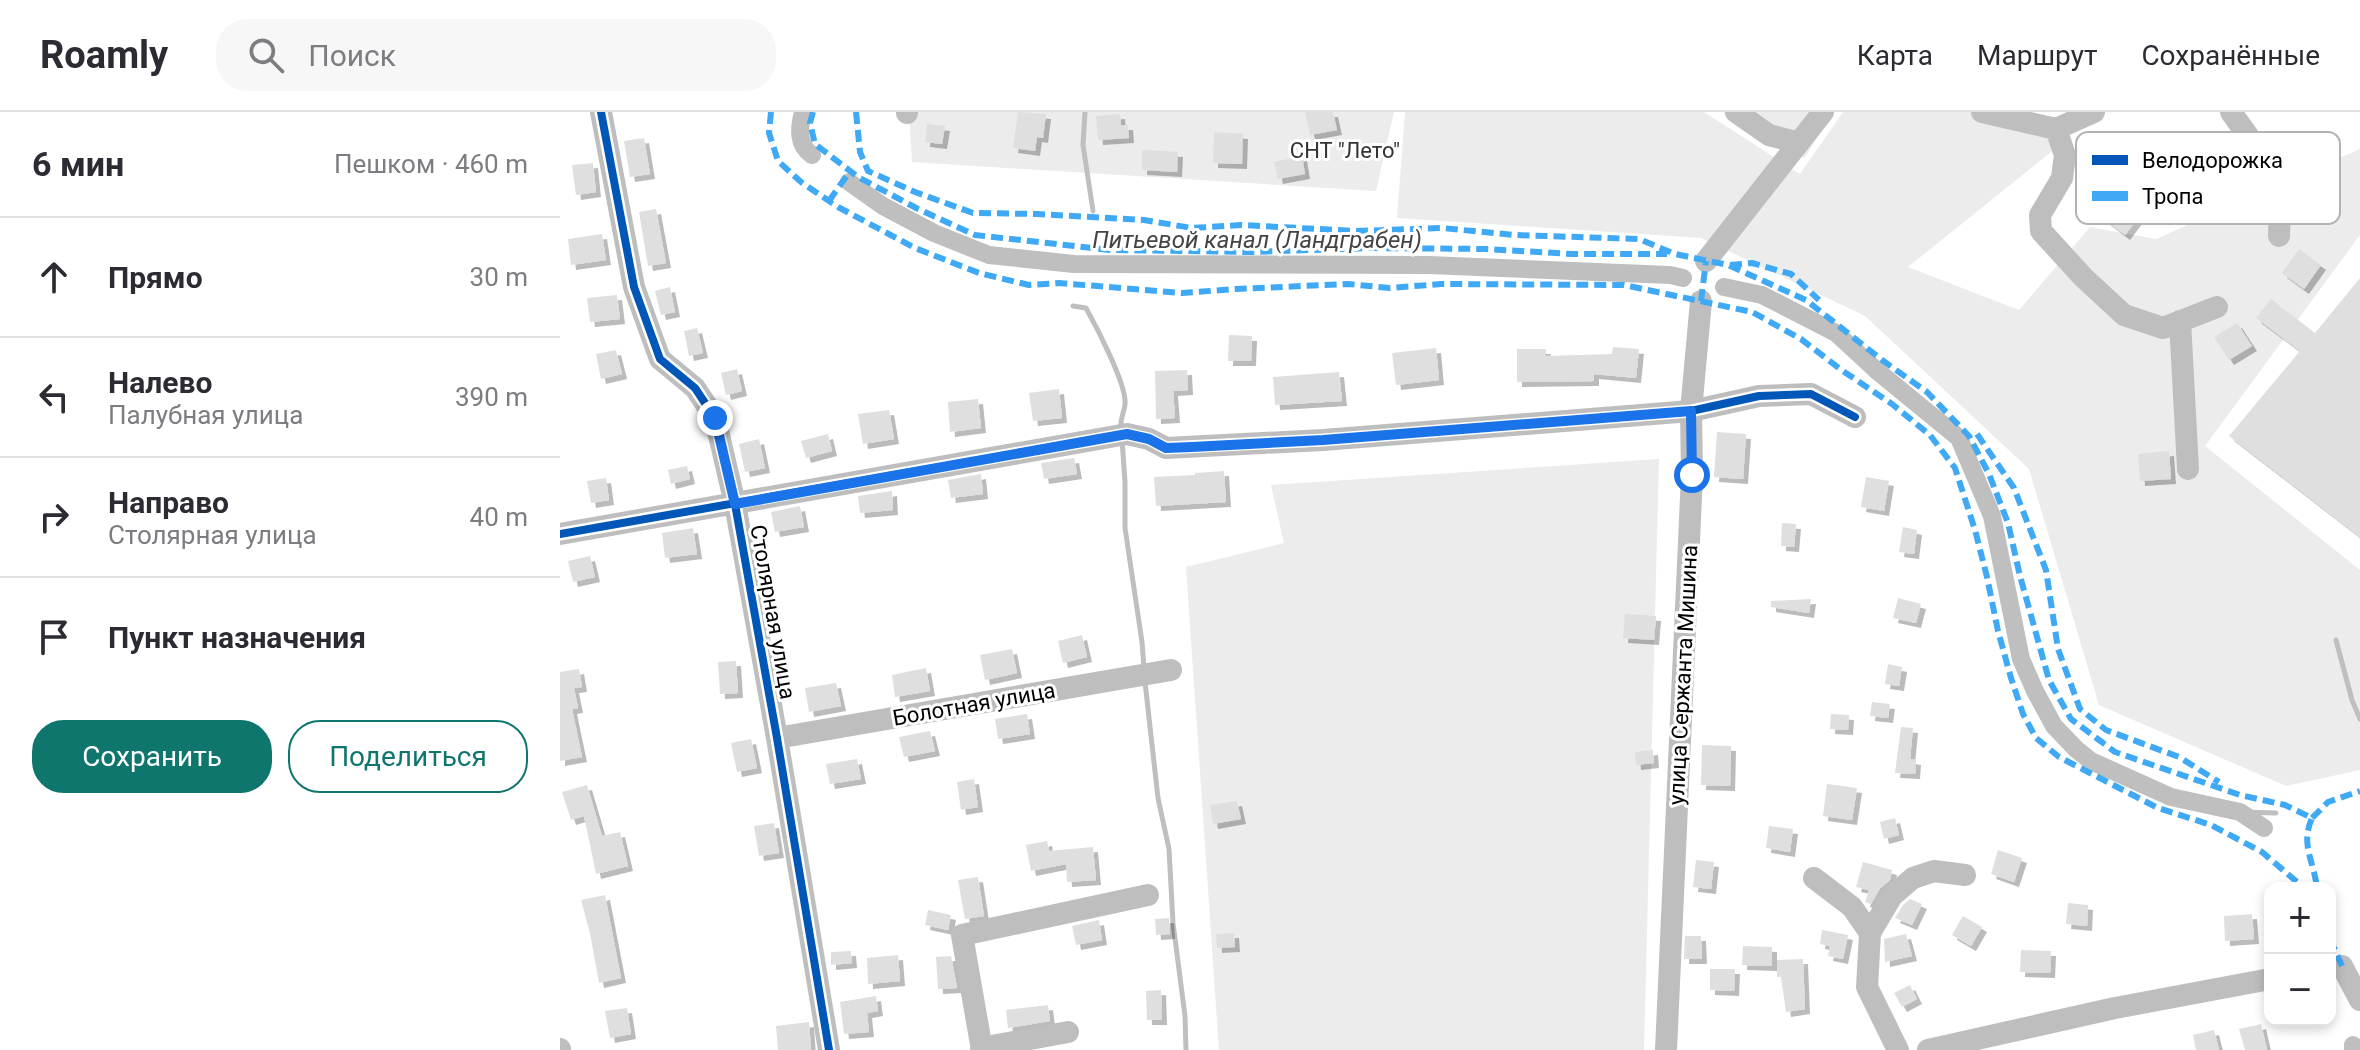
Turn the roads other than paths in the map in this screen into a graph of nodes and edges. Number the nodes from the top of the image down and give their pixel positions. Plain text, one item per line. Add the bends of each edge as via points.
1 (601, 112) edge
2 (1736, 112) edge
3 (1823, 112) edge
4 (1982, 112) edge
5 (2094, 112) edge
6 (2231, 112) edge
7 (2056, 129) junction
8 (2245, 132) edge
9 (1799, 143) junction
10 (2279, 224) edge
11 (2279, 236) dead end
12 (1706, 261) dead end
13 (1701, 301) dead end
14 (2217, 307) dead end
15 (2180, 321) junction
16 (1691, 411) junction
17 (1855, 417) dead end
18 (2188, 469) dead end
19 (735, 504) junction
20 (560, 534) edge
21 (1171, 670) dead end
22 (777, 738) junction
23 (1965, 875) dead end
24 (1814, 878) dead end
25 (1148, 895) dead end
26 (1870, 933) junction
27 (2344, 966) edge
28 (2264, 980) edge
29 (2360, 1000) edge
30 (1068, 1032) dead end
31 (981, 1049) edge
32 (829, 1050) edge
33 (1666, 1050) edge
34 (1898, 1050) edge
35 (1928, 1050) edge

1 - 19 street, Столярная улица via 634,287 660,359 695,388 715,418
2 - 9 street via 1769,135
3 - 9 street
4 - 7 street
5 - 7 street
6 - 8 street
7 - 15 street via 2065,155 2062,178 2040,215 2041,231 2124,315 2163,328
9 - 12 street
10 - 11 street
13 - 16 street, улица Сержанта Мишина
14 - 15 street
15 - 18 street
16 - 17 street via 1759,396 1811,394
16 - 19 street via 1192,447 1166,448 1127,434
16 - 33 street, улица Сержанта Мишина
19 - 20 street
19 - 22 street, Столярная улица
21 - 22 street, Болотная улица
22 - 32 street, Столярная улица
23 - 26 street via 1934,871 1913,878 1892,896
24 - 26 street via 1852,907
25 - 31 street via 962,935
26 - 34 street via 1867,987
27 - 29 street
28 - 35 street
30 - 31 street

